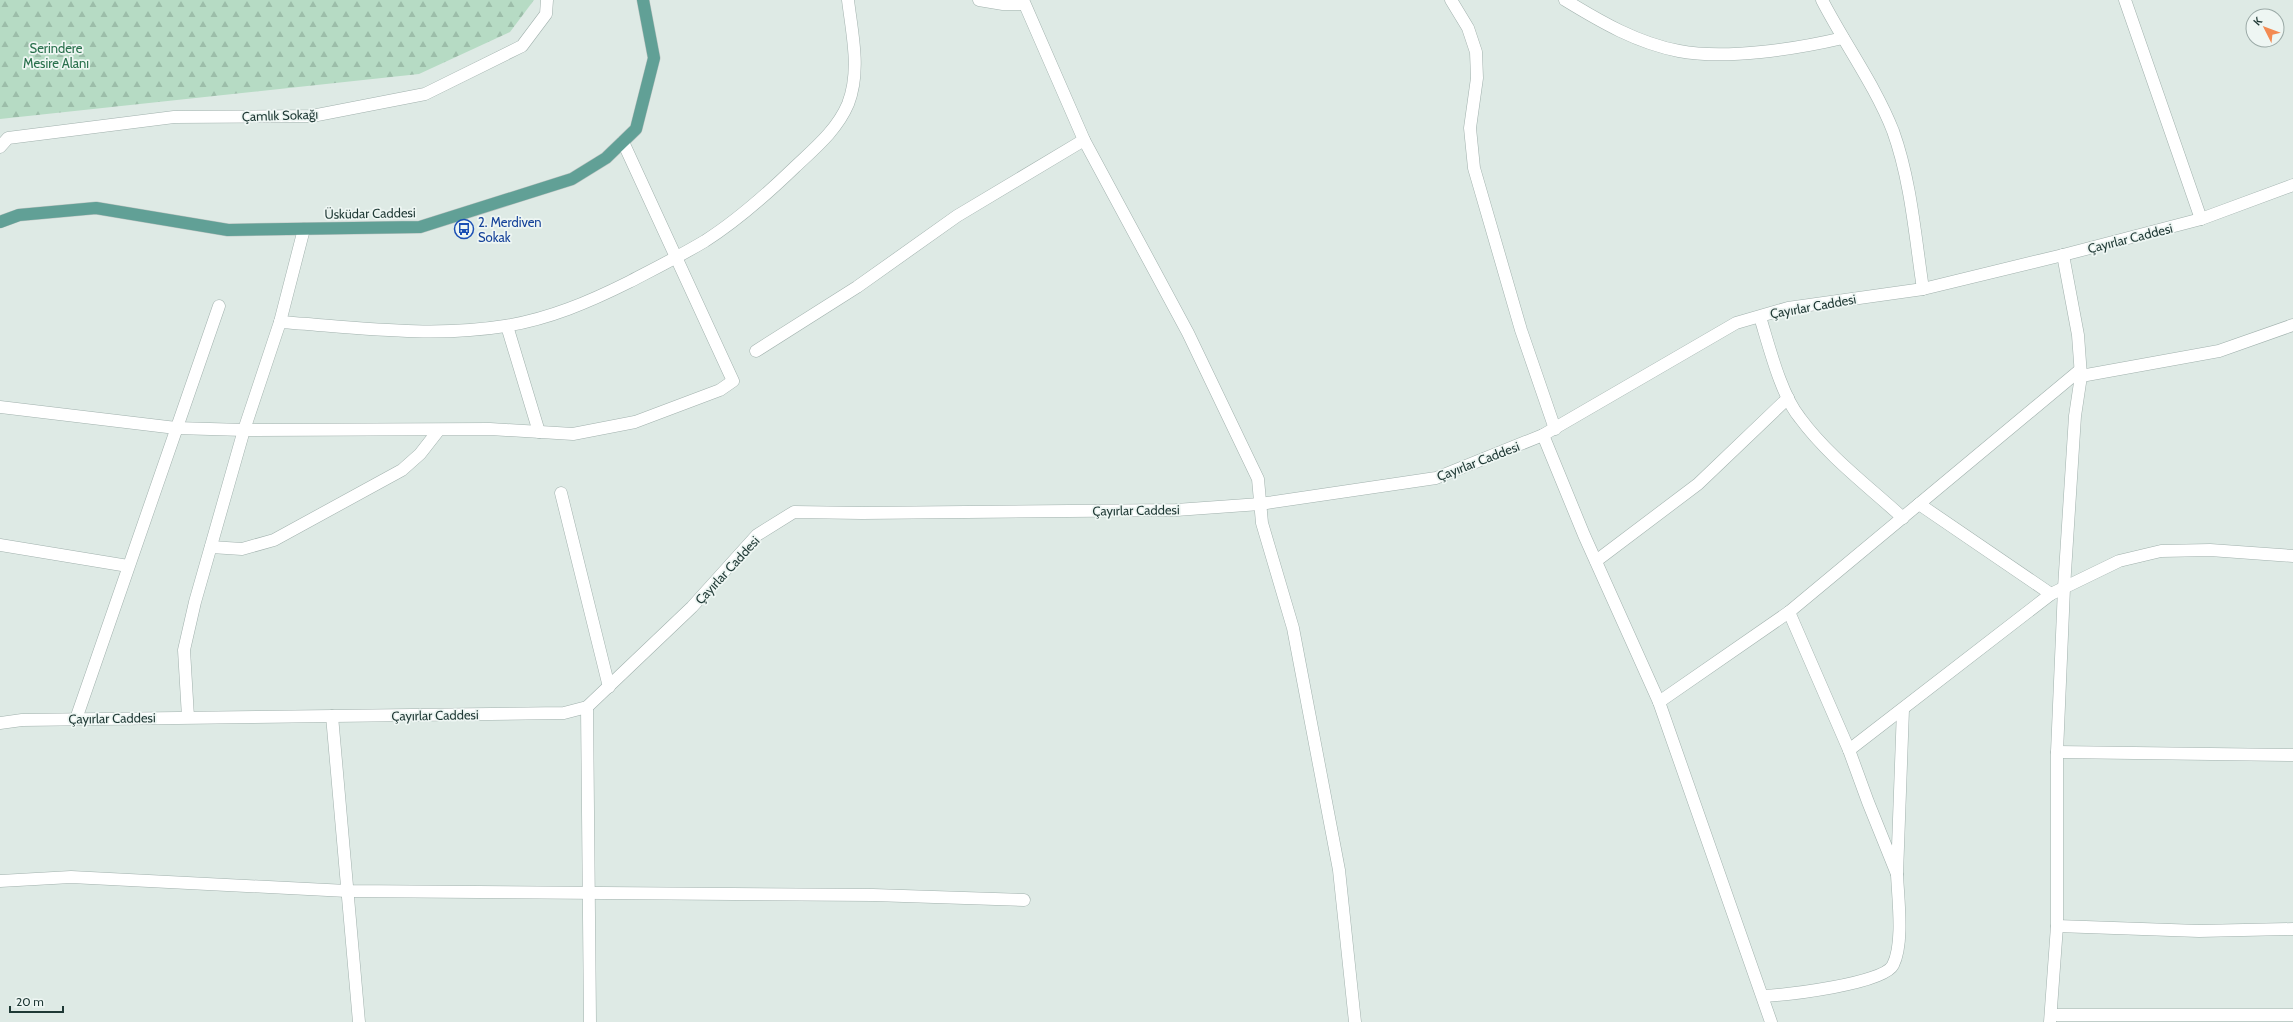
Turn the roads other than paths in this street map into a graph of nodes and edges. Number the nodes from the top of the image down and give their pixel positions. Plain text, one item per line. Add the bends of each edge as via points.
1 (547, 0) edge
2 (643, 0) edge
3 (848, 0) edge
4 (979, 0) edge
5 (1451, 0) edge
6 (1565, 0) edge
7 (1822, 0) edge
8 (2125, 0) edge
9 (1024, 2) edge
10 (1843, 38) junction
11 (1084, 140) junction
12 (622, 142) junction
13 (0, 147) edge
14 (2293, 185) edge
15 (2201, 219) junction
16 (0, 222) edge
17 (304, 229) junction
18 (2063, 255) junction
19 (676, 258) junction
20 (1922, 289) junction
21 (219, 306) dead end
22 (1760, 317) junction
23 (280, 322) junction
24 (2293, 325) edge
25 (507, 326) junction
26 (756, 351) dead end
27 (2080, 373) junction
28 (1788, 398) junction
29 (0, 407) edge
30 (176, 428) junction
31 (1555, 429) junction
32 (244, 430) junction
33 (438, 431) junction
34 (539, 432) junction
35 (1543, 436) junction
36 (560, 493) dead end
37 (1260, 504) junction
38 (1919, 504) junction
39 (1903, 518) junction
40 (0, 545) edge
41 (211, 548) junction
42 (2293, 556) edge
43 (1596, 560) junction
44 (128, 566) junction
45 (2064, 588) junction
46 (2051, 594) junction
47 (1789, 612) junction
48 (609, 687) junction
49 (1659, 702) junction
50 (587, 706) junction
51 (1903, 709) junction
52 (332, 716) junction
53 (188, 718) junction
54 (76, 719) junction
55 (0, 723) edge
56 (1849, 750) junction
57 (2057, 752) junction
58 (2293, 755) edge
59 (1897, 874) junction
60 (0, 881) edge
61 (347, 890) junction
62 (588, 893) junction
63 (1024, 900) dead end
64 (2057, 926) junction
65 (2293, 929) edge
66 (1763, 996) junction
67 (2293, 1015) edge
68 (2051, 1018) edge
69 (359, 1022) edge
70 (590, 1022) edge
71 (1355, 1022) edge
72 (1771, 1022) edge

1 - 13 street, Çamlık Sokağı via 546,14 522,46 425,94 312,116 174,117 8,138
2 - 12 main road, Üsküdar Caddesi via 654,58 636,129
3 - 19 street via 854,51 854,78 848,104 835,127 759,201 706,240
4 - 9 street via 1003,4
5 - 31 street via 1468,28 1476,52 1477,78 1470,128 1474,168 1521,330
6 - 10 street via 1604,24 1680,51 1759,52
7 - 10 street
8 - 15 street
9 - 11 street
10 - 20 street via 1881,105 1900,152 1906,176
11 - 26 street via 957,216 856,287
11 - 37 street via 1188,333 1258,479
12 - 17 main road, Üsküdar Caddesi via 606,158 572,179 420,227
12 - 19 street
14 - 15 street, Çayırlar Caddesi
15 - 18 street, Çayırlar Caddesi
16 - 17 main road, Üsküdar Caddesi via 19,214 96,208 228,230
17 - 23 street
18 - 20 street, Çayırlar Caddesi
18 - 27 street via 2078,335
19 - 25 street via 595,299 553,315
19 - 34 street via 733,381 720,390 635,422 573,434
20 - 22 street, Çayırlar Caddesi via 1788,308
21 - 30 street
22 - 28 street
22 - 31 street, Çayırlar Caddesi via 1736,324
23 - 25 street via 434,331 478,330
23 - 32 street
24 - 27 street via 2219,351
25 - 34 street
27 - 38 street
27 - 45 street
28 - 39 street via 1799,418 1831,453
28 - 43 street via 1687,493
29 - 30 street
30 - 32 street
30 - 44 street
31 - 35 street, Çayırlar Caddesi
32 - 33 street
32 - 41 street
33 - 34 street
33 - 41 street via 420,454 402,470 274,540 242,549
35 - 37 street, Çayırlar Caddesi via 1436,478
35 - 43 street
36 - 48 street
37 - 48 street, Çayırlar Caddesi via 1176,510 794,512 757,536 692,607
37 - 71 street via 1262,523 1293,628 1339,870
38 - 39 street
38 - 46 street
39 - 47 street
40 - 44 street
41 - 53 street via 184,650
42 - 45 street via 2210,550 2161,551 2118,561
43 - 49 street
44 - 54 street
45 - 46 street
45 - 57 street
46 - 51 street
47 - 49 street
47 - 56 street
48 - 50 street, Çayırlar Caddesi
49 - 66 street
50 - 52 street, Çayırlar Caddesi via 564,713
50 - 62 street
51 - 56 street
51 - 59 street
52 - 53 street, Çayırlar Caddesi
52 - 61 street
53 - 54 street, Çayırlar Caddesi
54 - 55 street, Çayırlar Caddesi
56 - 59 street
57 - 58 street
57 - 64 street
59 - 66 street via 1898,943 1893,966 1887,972 1864,980 1796,994
60 - 61 street via 71,877
61 - 62 street
61 - 69 street
62 - 63 street via 873,895
62 - 70 street
64 - 65 street via 2199,931
64 - 68 street
66 - 72 street
67 - 68 street

